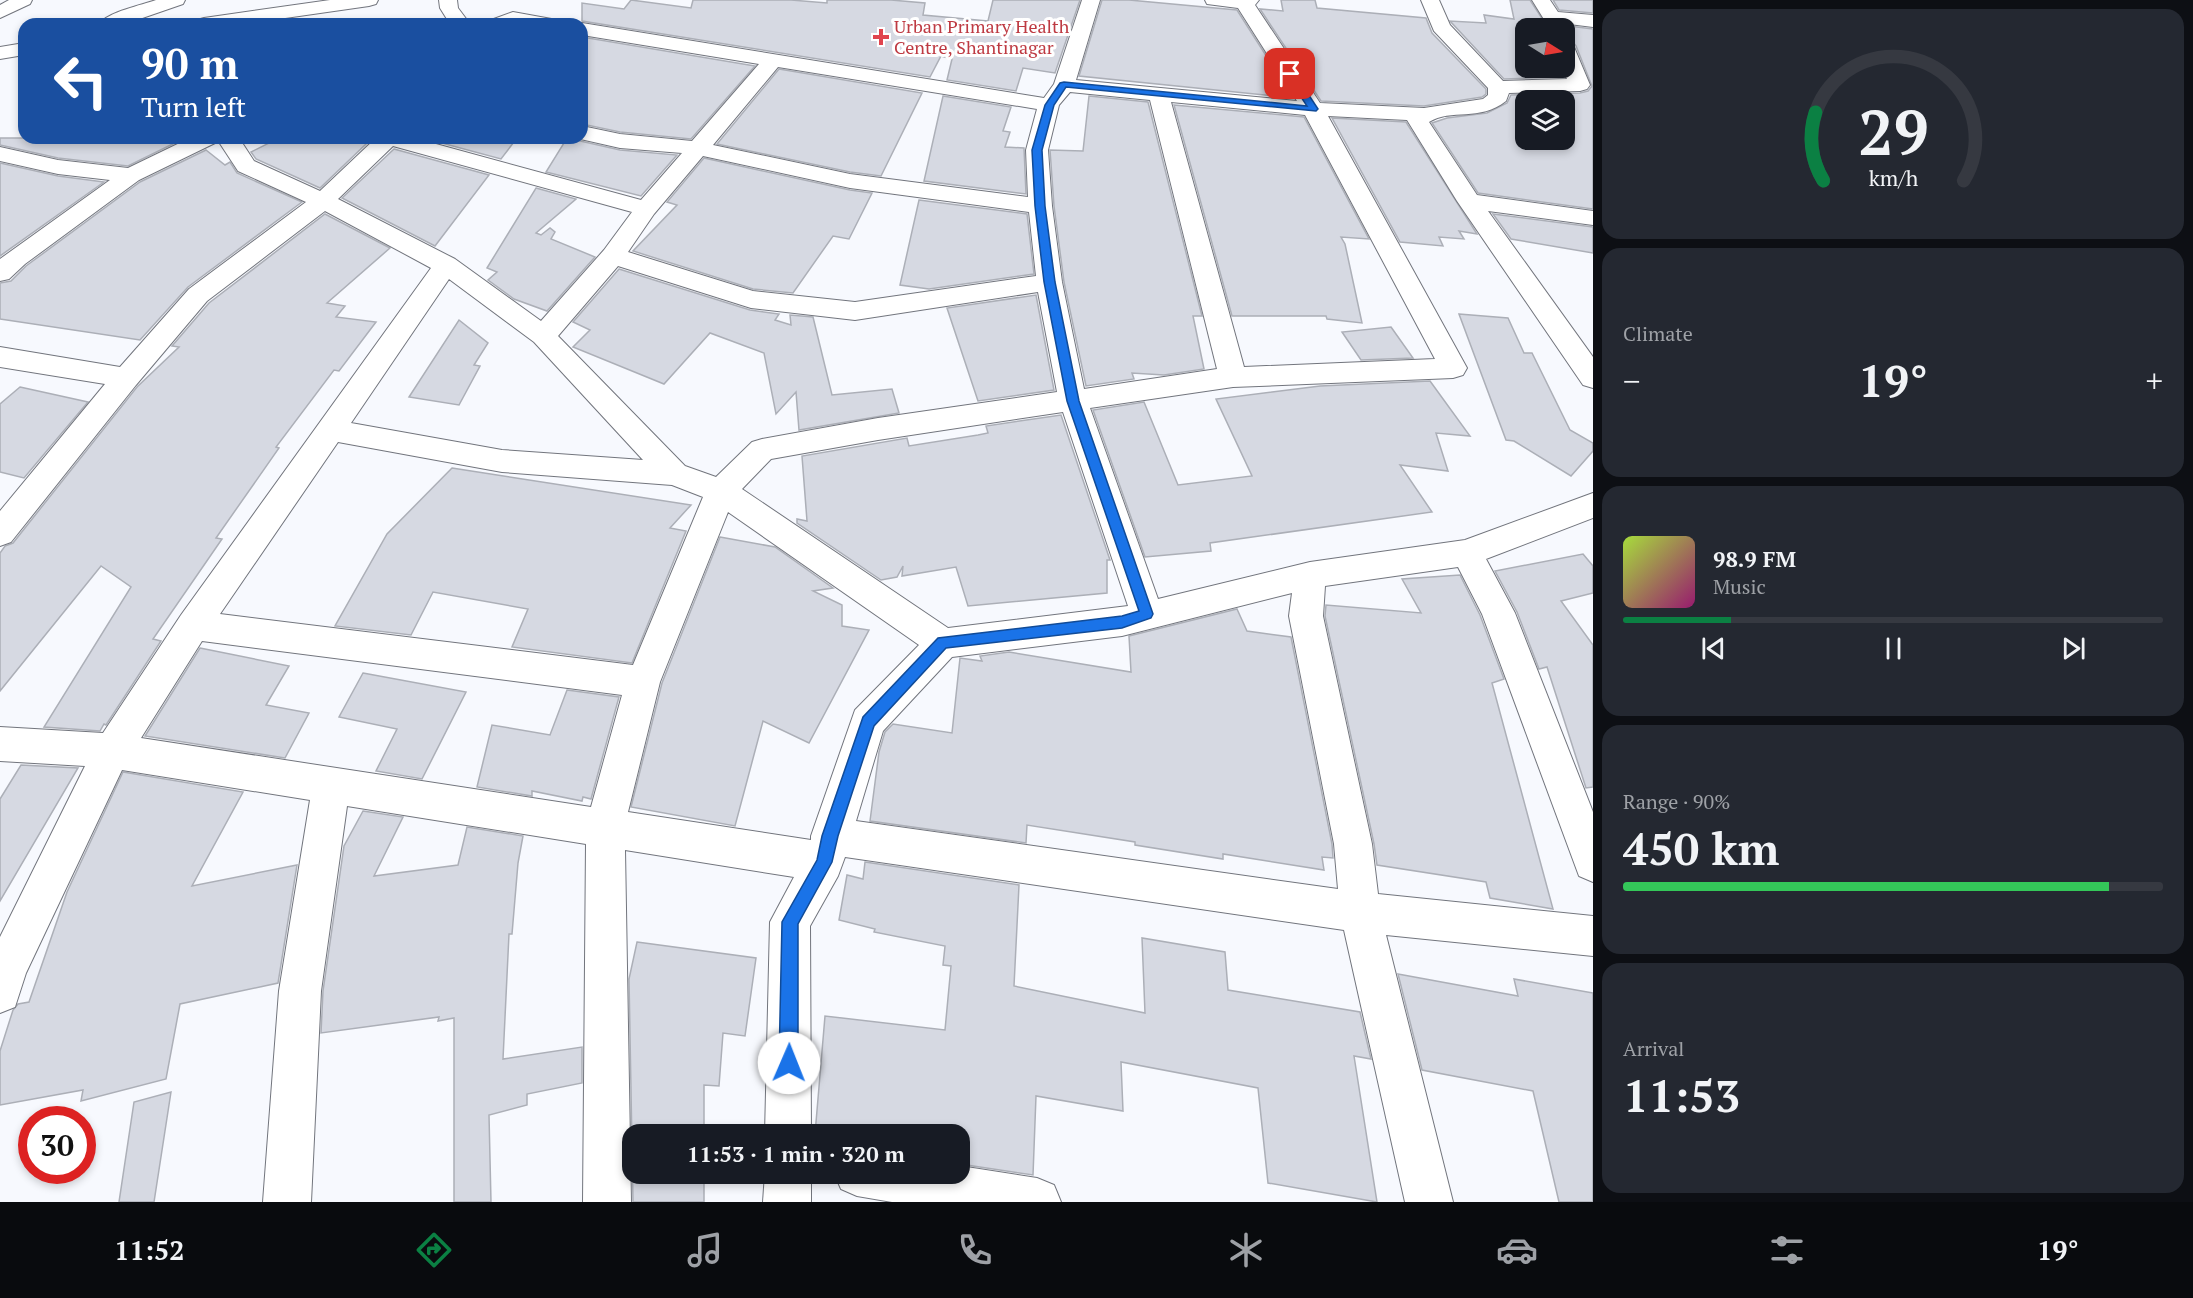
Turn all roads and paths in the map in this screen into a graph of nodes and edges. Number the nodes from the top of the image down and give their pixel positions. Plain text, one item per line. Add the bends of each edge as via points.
1 (24, 0) edge
2 (176, 0) edge
3 (369, 0) edge
4 (448, 0) edge
5 (1091, 0) edge
6 (1214, 0) edge
7 (1431, 0) edge
8 (1541, 0) edge
9 (1247, 1) edge
10 (0, 12) edge
11 (240, 15) edge
12 (123, 18) edge
13 (456, 18) edge
14 (1551, 18) edge
15 (1593, 21) edge
16 (1575, 22) edge
17 (588, 30) edge
18 (18, 50) edge
19 (0, 52) edge
20 (774, 59) junction
21 (1575, 73) edge
22 (1498, 87) junction
23 (1056, 95) junction
24 (1159, 95) junction
25 (1313, 109) junction
26 (1425, 115) junction
27 (588, 134) edge
28 (195, 144) edge
29 (232, 144) edge
30 (383, 144) edge
31 (411, 144) edge
32 (698, 148) junction
33 (0, 154) edge
34 (130, 175) junction
35 (323, 201) junction
36 (1469, 201) junction
37 (1040, 206) junction
38 (646, 209) junction
39 (1593, 218) edge
40 (613, 256) junction
41 (446, 265) junction
42 (0, 273) edge
43 (1049, 282) junction
44 (543, 336) junction
45 (0, 357) edge
46 (1233, 377) junction
47 (126, 378) junction
48 (1593, 378) edge
49 (1073, 401) junction
50 (332, 430) junction
51 (674, 474) junction
52 (721, 491) junction
53 (1593, 505) edge
54 (0, 532) edge
55 (1467, 553) junction
56 (1310, 575) junction
57 (1147, 614) junction
58 (193, 625) junction
59 (943, 643) junction
60 (643, 682) junction
61 (0, 744) edge
62 (112, 751) junction
63 (331, 784) junction
64 (605, 827) junction
65 (827, 849) junction
66 (1593, 862) edge
67 (1360, 912) junction
68 (1593, 936) edge
69 (0, 992) edge
70 (788, 1124) edge
71 (788, 1184) edge
72 (925, 1184) edge
73 (287, 1202) edge
74 (607, 1202) edge
75 (787, 1202) edge
76 (1037, 1202) edge
77 (1429, 1202) edge

1 - 10 street
2 - 12 street
3 - 11 street
4 - 13 street
5 - 23 street
6 - 9 street
7 - 22 street via 1441,27
8 - 14 street
9 - 25 street
15 - 16 street
17 - 20 street
18 - 19 street
20 - 23 street
20 - 32 street
21 - 22 street via 1580,85
22 - 26 street via 1499,98 1488,106
23 - 24 street
23 - 37 street via 1037,150
24 - 25 street
24 - 46 street
25 - 26 street
25 - 46 street via 1453,368
26 - 36 street via 1419,120 1421,130
27 - 32 street
28 - 34 street
29 - 35 street via 246,166
30 - 35 street
31 - 38 street
32 - 37 street via 850,181
32 - 38 street
33 - 34 street via 58,167
34 - 42 street
35 - 41 street
35 - 47 street via 198,295
36 - 39 street
36 - 48 street
37 - 43 street
38 - 40 street
40 - 43 street via 751,299 855,310
40 - 44 street
41 - 44 street
41 - 50 street
43 - 49 street
44 - 51 street
45 - 47 street
46 - 49 street
47 - 54 street
49 - 52 street via 762,450
49 - 57 street
50 - 51 street via 502,462
50 - 58 street
51 - 52 street
52 - 59 street
52 - 60 street
53 - 55 street
55 - 56 street
55 - 66 street via 1498,613
56 - 57 street
56 - 67 street via 1306,616 1353,844
57 - 59 street via 1122,622
58 - 60 street
58 - 62 street
59 - 65 street via 868,722
60 - 64 street
61 - 62 street
62 - 63 street
62 - 69 street via 6,969
63 - 64 street
63 - 73 street via 300,991
64 - 65 street
64 - 74 street
65 - 67 street
65 - 70 street via 790,922
67 - 68 street
67 - 77 street
71 - 75 street
72 - 76 street

